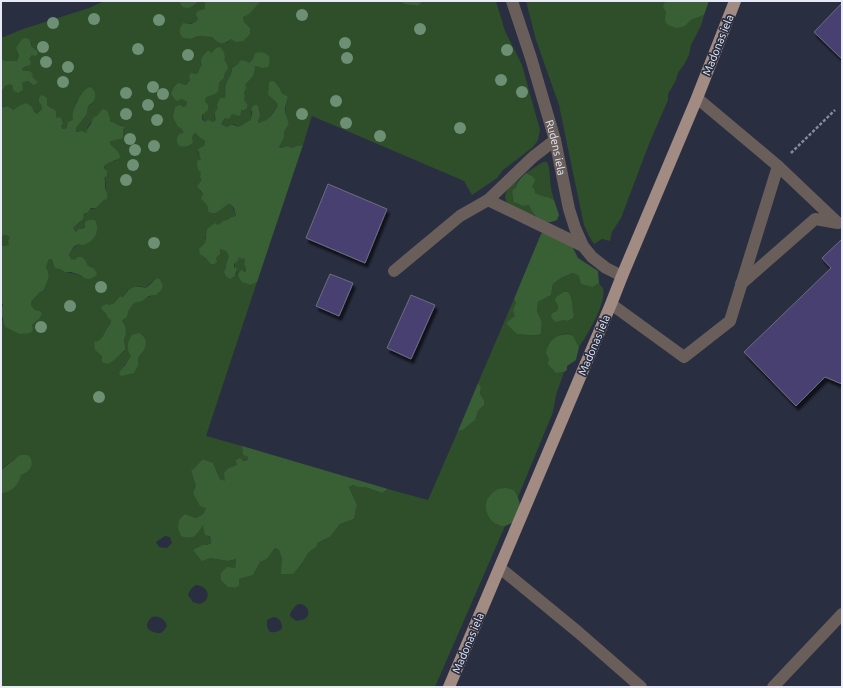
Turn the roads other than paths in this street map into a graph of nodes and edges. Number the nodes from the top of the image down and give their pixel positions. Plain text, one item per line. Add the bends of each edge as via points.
1 (512, 1) edge
2 (736, 1) edge
3 (697, 98) junction
4 (555, 140) junction
5 (778, 166) junction
6 (488, 200) junction
7 (583, 246) junction
8 (394, 271) dead end
9 (622, 276) junction
10 (741, 284) junction
11 (611, 304) junction
12 (500, 568) junction
13 (842, 614) edge
14 (449, 687) edge
15 (642, 687) edge
16 (773, 687) edge

1 - 4 street, Rudens iela
2 - 3 main road, Madonas iela
3 - 5 street
3 - 9 main road, Madonas iela
4 - 6 street
4 - 7 street, Rudens iela via 574,228
5 - 10 street
5 - 10 street via 838,223 815,219
6 - 7 street
6 - 8 street via 460,216
7 - 9 street, Rudens iela via 598,262
9 - 11 main road, Madonas iela
10 - 11 street via 730,321 684,357
11 - 12 main road, Madonas iela
12 - 14 main road, Madonas iela
12 - 15 street
13 - 16 street

